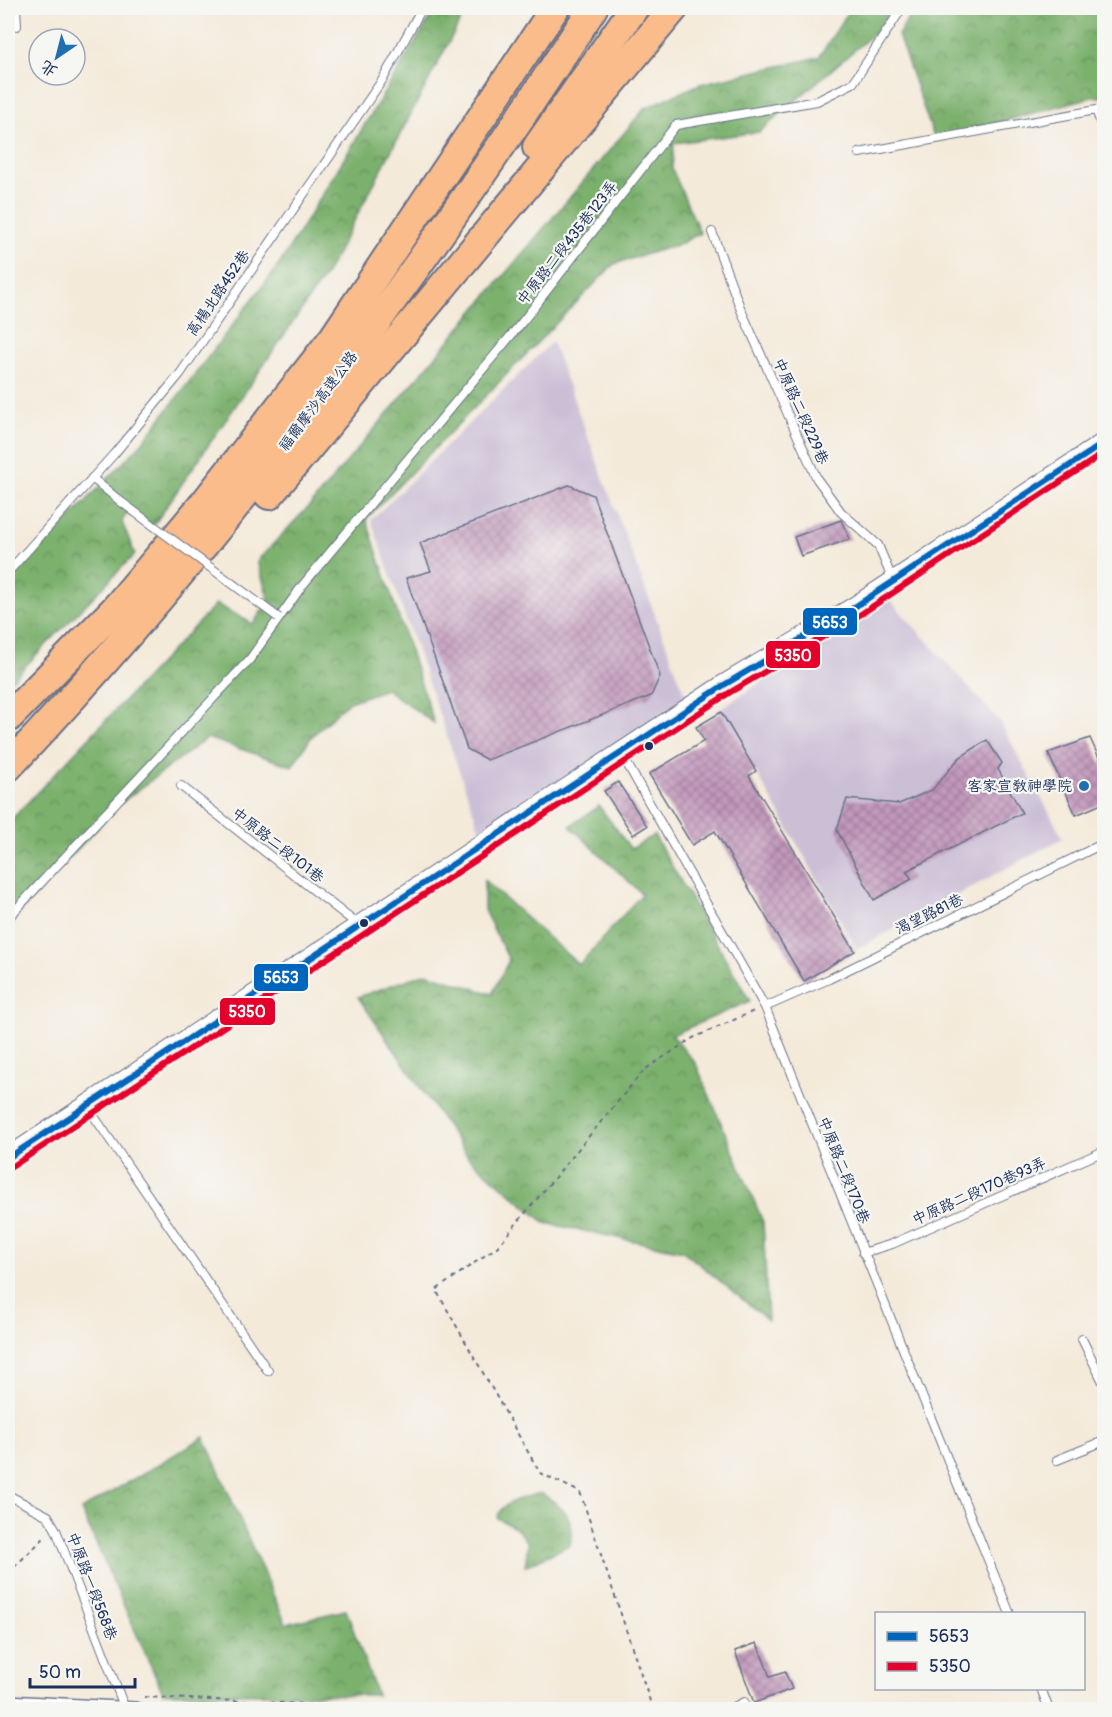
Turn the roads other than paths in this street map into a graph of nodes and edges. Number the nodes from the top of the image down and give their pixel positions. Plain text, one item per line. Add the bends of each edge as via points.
1 (16, 8) edge
2 (422, 8) edge
3 (536, 8) edge
4 (555, 8) edge
5 (593, 8) edge
6 (634, 8) edge
7 (674, 8) edge
8 (902, 8) edge
9 (17, 26) dead end
10 (1104, 132) edge
11 (459, 152) junction
12 (859, 153) dead end
13 (712, 232) dead end
14 (457, 266) junction
15 (1104, 443) edge
16 (92, 478) junction
17 (8, 573) edge
18 (893, 582) junction
19 (279, 618) junction
20 (71, 700) junction
21 (8, 718) edge
22 (621, 753) junction
23 (8, 766) edge
24 (182, 786) dead end
25 (1104, 843) edge
26 (8, 918) edge
27 (358, 925) junction
28 (765, 1007) junction
29 (87, 1105) junction
30 (1104, 1151) edge
31 (8, 1158) edge
32 (862, 1253) junction
33 (1082, 1339) dead end
34 (268, 1371) dead end
35 (1104, 1384) edge
36 (1104, 1441) edge
37 (1057, 1460) dead end
38 (8, 1495) edge
39 (1009, 1612) edge
40 (1041, 1690) edge
41 (744, 1702) dead end
42 (8, 1703) edge
43 (123, 1703) edge
44 (1104, 1706) edge
45 (135, 1710) edge
46 (727, 1710) edge
47 (1049, 1710) edge
48 (1092, 1710) edge

1 - 9 lane
2 - 16 lane, 高楊北路452巷 via 383,79 180,374
3 - 11 highway
4 - 11 highway, 福爾摩沙高速公路
5 - 20 highway, 福爾摩沙高速公路 via 522,116 329,388 241,501
6 - 14 highway
7 - 14 highway
8 - 19 lane, 中原路二段435巷123弄 via 853,83 817,100 676,125 523,321
10 - 12 lane via 1096,110
11 - 21 highway, 福爾摩沙高速公路 via 334,337 206,501 115,609
13 - 18 lane, 中原路二段229巷 via 741,310 817,479 841,512 878,545
14 - 20 highway via 247,520
15 - 18 street
16 - 17 lane, 高楊北路452巷
16 - 19 lane, bridge
18 - 22 street
19 - 26 lane, 中原路二段435巷123弄 via 250,659
20 - 23 highway, 福爾摩沙高速公路
22 - 27 street
22 - 28 lane, 中原路二段170巷
24 - 27 lane, 中原路二段101巷
25 - 28 lane, 渴望路81巷
27 - 29 street
28 - 32 lane, 中原路二段170巷
29 - 31 street
29 - 34 lane
30 - 32 lane, 中原路二段170巷93弄 via 892,1244
32 - 39 lane, 中原路二段170巷
33 - 35 lane
36 - 37 lane
38 - 43 lane, 中原路一段568巷 via 48,1516 56,1530
40 - 47 lane
41 - 46 lane
42 - 43 street
43 - 45 street
44 - 48 lane

